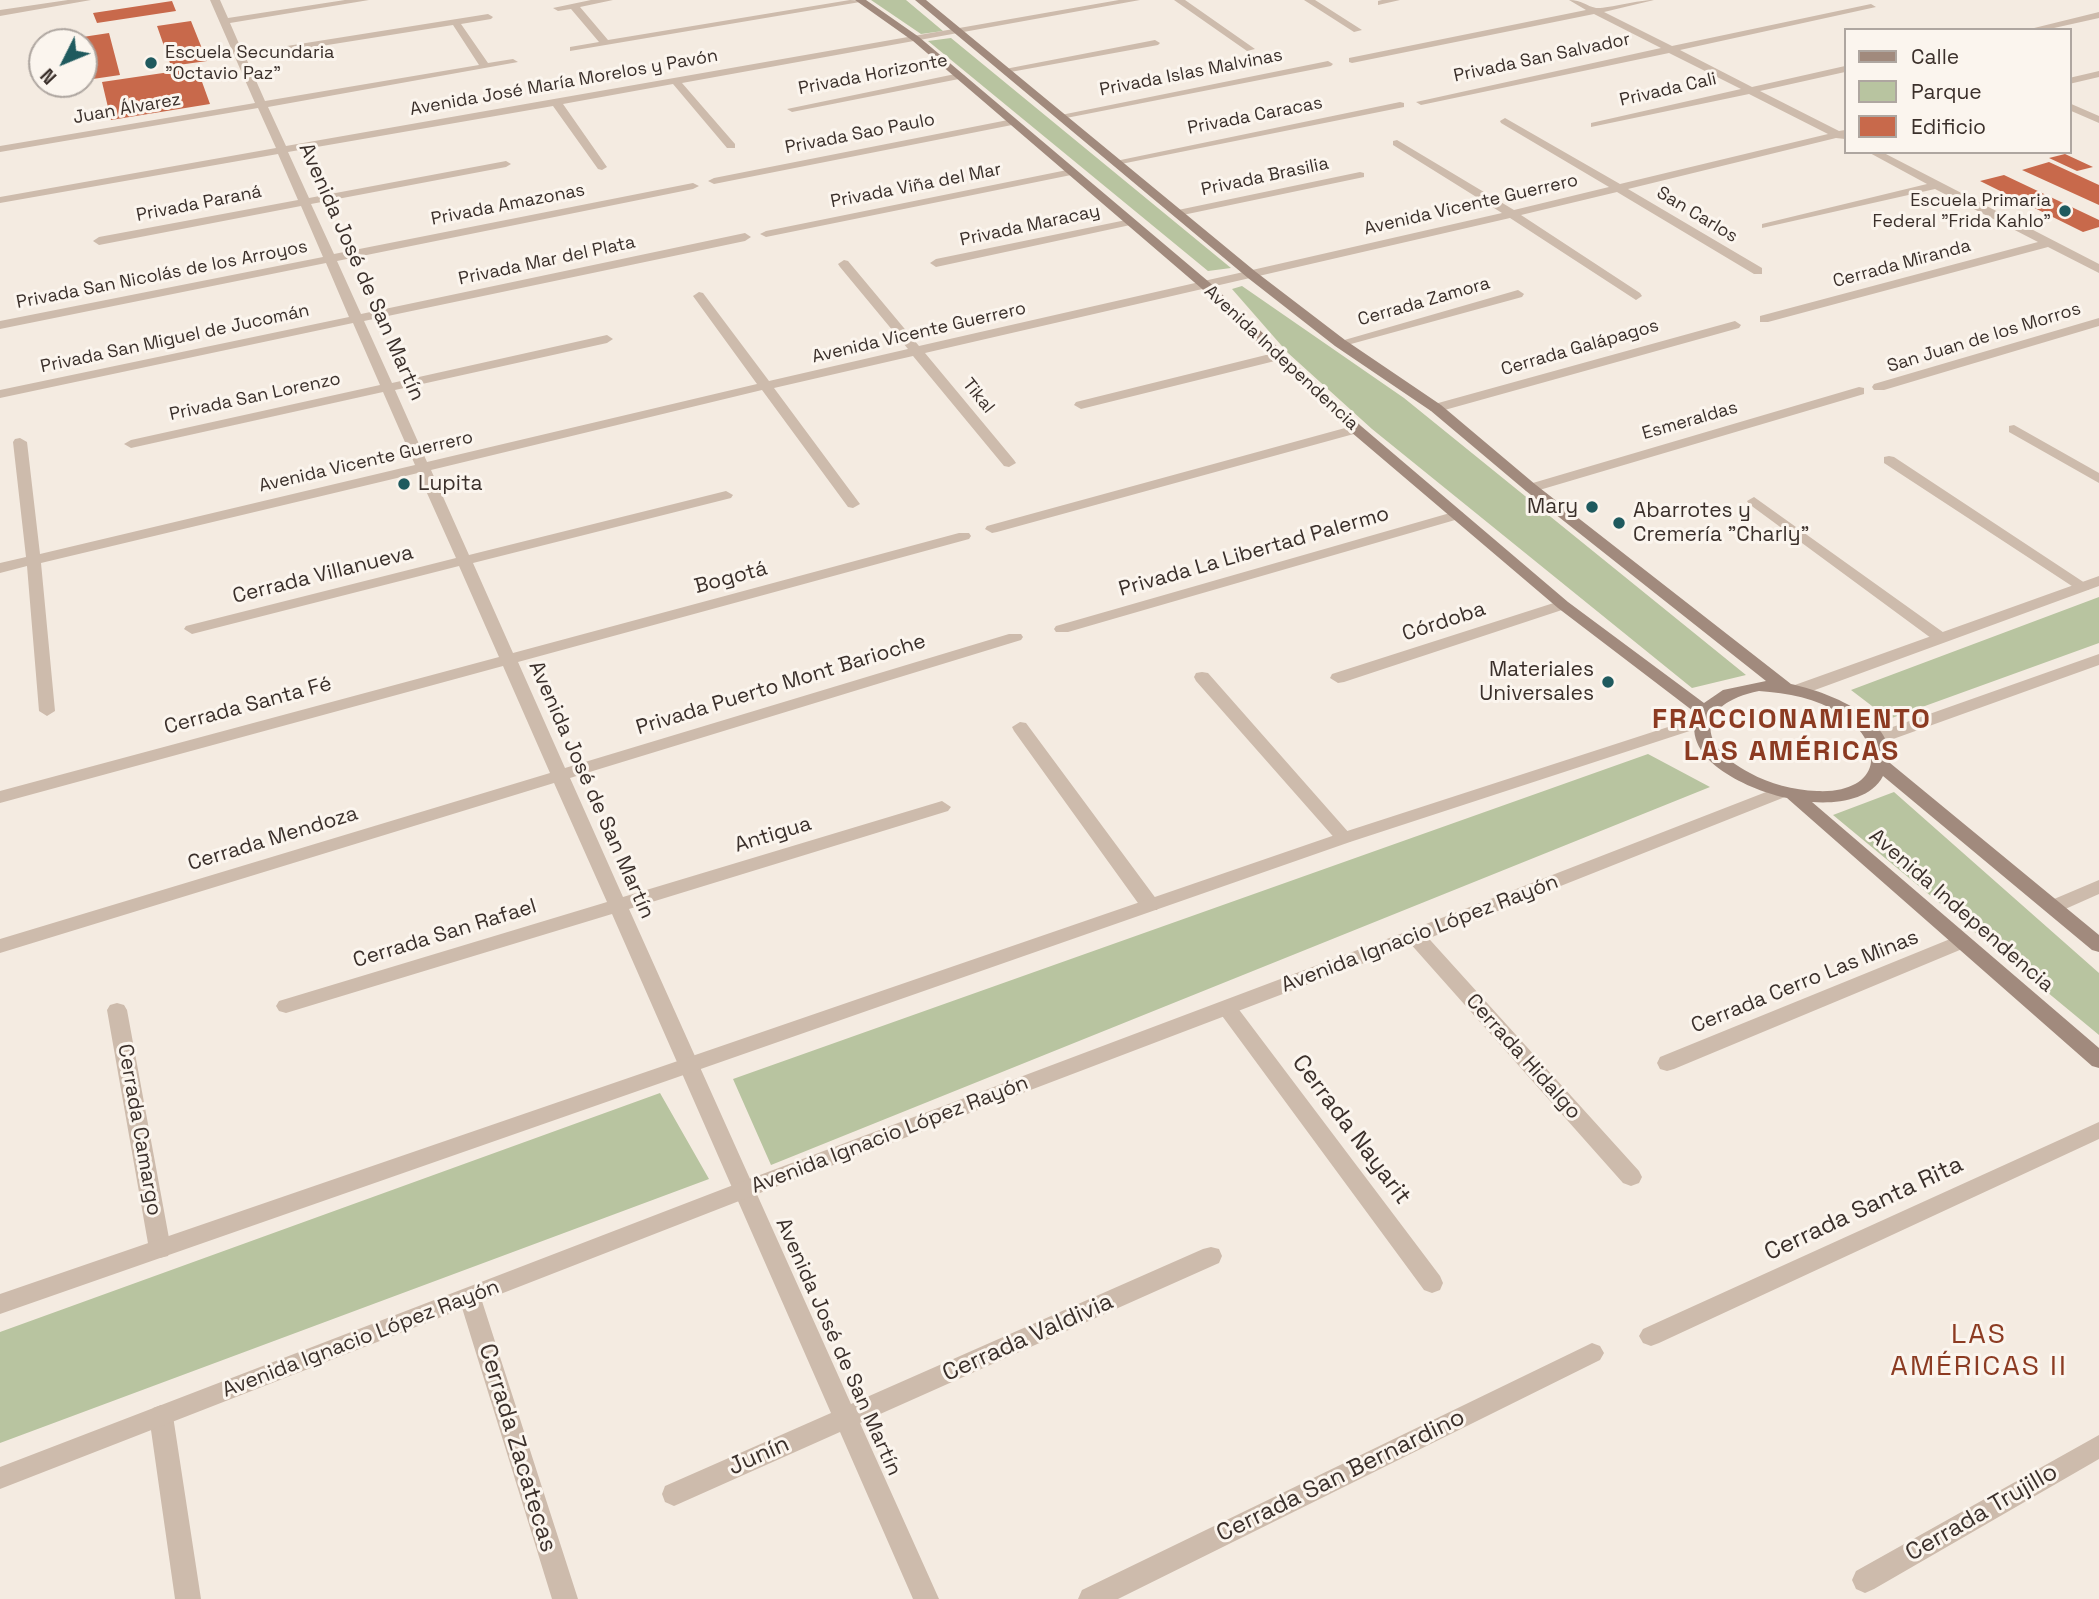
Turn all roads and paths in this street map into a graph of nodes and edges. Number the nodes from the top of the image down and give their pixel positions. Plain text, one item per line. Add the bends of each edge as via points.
1 (86, 0) edge
2 (215, 0) edge
3 (364, 0) edge
4 (608, 0) edge
5 (860, 0) edge
6 (920, 0) edge
7 (1135, 0) edge
8 (1179, 0) edge
9 (1309, 0) edge
10 (1395, 0) edge
11 (1574, 0) edge
12 (1650, 0) edge
13 (1381, 3) dead end
14 (574, 6) junction
15 (1871, 7) dead end
16 (558, 8) dead end
17 (1595, 10) junction
18 (0, 13) edge
19 (2099, 15) edge
20 (488, 17) dead end
21 (224, 21) junction
22 (455, 22) junction
23 (2040, 28) edge
24 (1357, 30) dead end
25 (958, 32) junction
26 (916, 39) junction
27 (605, 43) junction
28 (1155, 43) dead end
29 (1250, 48) dead end
30 (573, 49) dead end
31 (1670, 49) junction
32 (240, 56) junction
33 (1352, 60) dead end
34 (513, 62) dead end
35 (1328, 64) dead end
36 (485, 66) junction
37 (1843, 69) edge
38 (1005, 70) junction
39 (2099, 74) edge
40 (960, 76) junction
41 (675, 81) junction
42 (2071, 81) edge
43 (1749, 89) junction
44 (556, 102) junction
45 (1421, 102) dead end
46 (261, 103) junction
47 (1400, 105) dead end
48 (2071, 107) edge
49 (792, 108) dead end
50 (1061, 116) junction
51 (2099, 120) edge
52 (1505, 121) dead end
53 (1013, 122) junction
54 (1595, 125) dead end
55 (1843, 135) edge
56 (1397, 143) dead end
57 (731, 146) dead end
58 (0, 149) edge
59 (282, 150) junction
60 (1877, 154) edge
61 (1116, 162) junction
62 (506, 164) dead end
63 (602, 167) dead end
64 (1072, 172) junction
65 (1360, 175) dead end
66 (714, 181) dead end
67 (1937, 185) junction
68 (693, 186) dead end
69 (1619, 188) junction
70 (0, 200) edge
71 (305, 202) junction
72 (1178, 213) junction
73 (1512, 214) junction
74 (1131, 222) junction
75 (1766, 226) dead end
76 (766, 234) dead end
77 (745, 237) dead end
78 (99, 241) dead end
79 (2049, 243) junction
80 (330, 259) junction
81 (936, 263) dead end
82 (844, 264) dead end
83 (2099, 269) edge
84 (1758, 271) dead end
85 (1252, 275) junction
86 (1205, 285) junction
87 (1518, 294) dead end
88 (699, 296) dead end
89 (1636, 296) dead end
90 (357, 319) junction
91 (1764, 319) dead end
92 (2099, 322) edge
93 (1735, 324) dead end
94 (0, 325) edge
95 (607, 340) dead end
96 (1340, 343) junction
97 (918, 352) junction
98 (1278, 356) junction
99 (768, 385) junction
100 (1879, 387) dead end
101 (387, 388) junction
102 (1860, 391) dead end
103 (0, 394) edge
104 (1081, 405) dead end
105 (1436, 408) junction
106 (1356, 429) junction
107 (2014, 429) dead end
108 (20, 442) dead end
109 (131, 444) dead end
110 (1889, 460) dead end
111 (1009, 463) dead end
112 (422, 466) junction
113 (2099, 479) edge
114 (1531, 488) junction
115 (726, 495) dead end
116 (1754, 501) dead end
117 (853, 504) dead end
118 (1457, 515) junction
119 (992, 529) dead end
120 (964, 536) dead end
121 (34, 559) junction
122 (464, 561) junction
123 (0, 568) edge
124 (2099, 581) edge
125 (2083, 587) junction
126 (1563, 605) junction
127 (192, 629) dead end
128 (1062, 629) dead end
129 (1015, 637) dead end
130 (1941, 638) junction
131 (2099, 659) edge
132 (508, 660) junction
133 (1202, 677) dead end
134 (1338, 678) dead end
135 (1792, 689) junction
136 (47, 711) dead end
137 (1704, 716) junction
138 (1020, 727) dead end
139 (1877, 739) junction
140 (1881, 765) junction
141 (560, 776) junction
142 (1786, 794) junction
143 (0, 797) edge
144 (942, 807) dead end
145 (1343, 838) junction
146 (2099, 886) edge
147 (1150, 905) junction
148 (617, 906) junction
149 (2054, 907) junction
150 (1415, 936) junction
151 (1960, 942) junction
152 (2099, 945) edge
153 (0, 946) edge
154 (286, 1006) dead end
155 (1227, 1008) junction
156 (117, 1010) dead end
157 (2099, 1060) edge
158 (1667, 1063) dead end
159 (688, 1066) junction
160 (2099, 1130) edge
161 (1631, 1177) dead end
162 (744, 1190) junction
163 (160, 1249) junction
164 (1211, 1256) dead end
165 (1432, 1283) dead end
166 (470, 1298) junction
167 (0, 1304) edge
168 (1650, 1336) dead end
169 (1592, 1353) dead end
170 (161, 1416) junction
171 (845, 1419) junction
172 (2099, 1446) edge
173 (0, 1478) edge
174 (674, 1494) dead end
175 (1865, 1580) dead end
176 (188, 1599) edge
177 (565, 1599) edge
178 (926, 1599) edge
179 (1091, 1599) edge

1 - 18 street
2 - 21 street, Avenida José de San Martín
3 - 21 street
4 - 14 street
5 - 26 main road, Avenida Independencia
5 - 27 street
6 - 25 main road, Avenida Independencia
7 - 25 street, Avenida José María Morelos y Pavón
8 - 29 street
9 - 24 street
10 - 13 street
11 - 17 street
12 - 17 street
14 - 16 street
14 - 27 street
15 - 31 street, Privada San Salvador
17 - 31 street
17 - 33 street
19 - 23 street
20 - 22 street
21 - 32 street, Avenida José de San Martín
22 - 32 street
22 - 36 street
25 - 26 street, Avenida José María Morelos y Pavón
25 - 38 main road, Avenida Independencia
26 - 40 main road, Avenida Independencia
26 - 41 street, Avenida José María Morelos y Pavón
27 - 30 street
28 - 38 street
31 - 43 street
31 - 45 street, Privada San Salvador
32 - 46 street, Avenida José de San Martín
34 - 36 street, Juan Álvarez
35 - 50 street, Privada Islas Malvinas
36 - 46 street, Juan Álvarez
37 - 43 street, Privada Cali
38 - 50 main road, Avenida Independencia
39 - 42 street
40 - 49 street, Privada Horizonte
40 - 53 main road, Avenida Independencia
41 - 44 street, Avenida José María Morelos y Pavón
41 - 57 street
43 - 54 street, Privada Cali
43 - 55 street
44 - 59 street, Avenida José María Morelos y Pavón
44 - 63 street
46 - 58 street, Juan Álvarez
46 - 59 street, Avenida José de San Martín
47 - 61 street, Privada Caracas
48 - 51 street
50 - 61 main road, Avenida Independencia
52 - 69 street, San Carlos
53 - 64 main road, Avenida Independencia
53 - 66 street, Privada Sao Paulo
55 - 69 street, Avenida Vicente Guerrero
56 - 73 street
59 - 70 street, Avenida José María Morelos y Pavón
59 - 71 street, Avenida José de San Martín
60 - 67 street
61 - 72 main road, Avenida Independencia
62 - 71 street, Privada Paraná
64 - 74 main road, Avenida Independencia
64 - 76 street, Privada Viña del Mar
65 - 72 street, Privada Brasilia
67 - 75 street
67 - 79 street
68 - 80 street, Privada Amazonas
69 - 73 street, Avenida Vicente Guerrero
69 - 84 street, San Carlos
71 - 78 street, Privada Paraná
71 - 80 street, Avenida José de San Martín
72 - 85 main road, Avenida Independencia
73 - 85 street, Avenida Vicente Guerrero
73 - 89 street
74 - 81 street, Privada Maracay
74 - 86 main road, Avenida Independencia
77 - 90 street, Privada Mar del Plata
79 - 83 street
79 - 91 street, Cerrada Miranda
80 - 90 street, Avenida José de San Martín
80 - 94 street, Privada San Nicolás de los Arroyos
82 - 97 street, Tikal
85 - 86 street, Avenida Vicente Guerrero
85 - 96 main road, Avenida Independencia
86 - 97 street, Avenida Vicente Guerrero
86 - 98 main road, Avenida Independencia
87 - 96 street, Cerrada Zamora
88 - 99 street
90 - 101 street, Avenida José de San Martín
90 - 103 street, Privada San Miguel de Jucomán
92 - 100 street, San Juan de los Morros
93 - 105 street, Cerrada Galápagos
95 - 101 street, Privada San Lorenzo
96 - 105 main road, Avenida Independencia
97 - 99 street, Avenida Vicente Guerrero
97 - 111 street, Tikal
98 - 104 street
98 - 106 main road, Avenida Independencia
99 - 112 street, Avenida Vicente Guerrero
99 - 117 street
101 - 109 street, Privada San Lorenzo
101 - 112 street, Avenida José de San Martín
102 - 114 street, Esmeraldas
105 - 114 main road, Avenida Independencia
106 - 118 main road, Avenida Independencia
106 - 119 street
107 - 113 street
108 - 121 street
110 - 125 street
112 - 121 street, Avenida Vicente Guerrero
112 - 122 street, Avenida José de San Martín
114 - 135 main road, Avenida Independencia
115 - 122 street, Cerrada Villanueva
116 - 130 street
118 - 126 main road, Avenida Independencia
118 - 128 street, Privada La Libertad Palermo
120 - 132 street, Bogotá
121 - 123 street, Avenida Vicente Guerrero
121 - 136 street
122 - 127 street, Cerrada Villanueva
122 - 132 street, Avenida José de San Martín
124 - 125 street
125 - 130 street
126 - 134 street, Córdoba
126 - 137 main road, Avenida Independencia
129 - 141 street, Privada Puerto Mont Barioche
130 - 135 street
131 - 139 street
132 - 141 street, Avenida José de San Martín
132 - 143 street, Cerrada Santa Fé
133 - 145 street
135 - 137 main road via 1735,691 1717,699
135 - 139 main road via 1831,701 1859,719
137 - 142 main road via 1704,738 1713,754 1753,783
137 - 145 street
138 - 147 street
139 - 140 main road
140 - 142 main road via 1871,781 1852,792 1825,797
140 - 149 main road
141 - 148 street, Avenida José de San Martín
141 - 153 street, Cerrada Mendoza
142 - 150 street, Avenida Ignacio López Rayón
142 - 151 main road, Avenida Independencia
144 - 148 street, Antigua
145 - 147 street
146 - 149 street
147 - 159 street
148 - 154 street, Cerrada San Rafael
148 - 159 street, Avenida José de San Martín
149 - 152 main road
150 - 155 street, Avenida Ignacio López Rayón
150 - 161 street, Cerrada Hidalgo
151 - 157 main road, Avenida Independencia
151 - 158 street, Cerrada Cerro Las Minas
155 - 162 street, Avenida Ignacio López Rayón
155 - 165 street, Cerrada Nayarit
156 - 163 street, Cerrada Camargo
159 - 162 street, Avenida José de San Martín
159 - 163 street
160 - 168 street, Cerrada Santa Rita
162 - 166 street, Avenida Ignacio López Rayón
162 - 171 street, Avenida José de San Martín
163 - 167 street
164 - 171 street, Cerrada Valdivia
166 - 170 street, Avenida Ignacio López Rayón
166 - 177 street, Cerrada Zacatecas
169 - 179 street, Cerrada San Bernardino
170 - 173 street, Avenida Ignacio López Rayón
170 - 176 street
171 - 174 street, Junín
171 - 178 street, Avenida José de San Martín
172 - 175 street, Cerrada Trujillo

